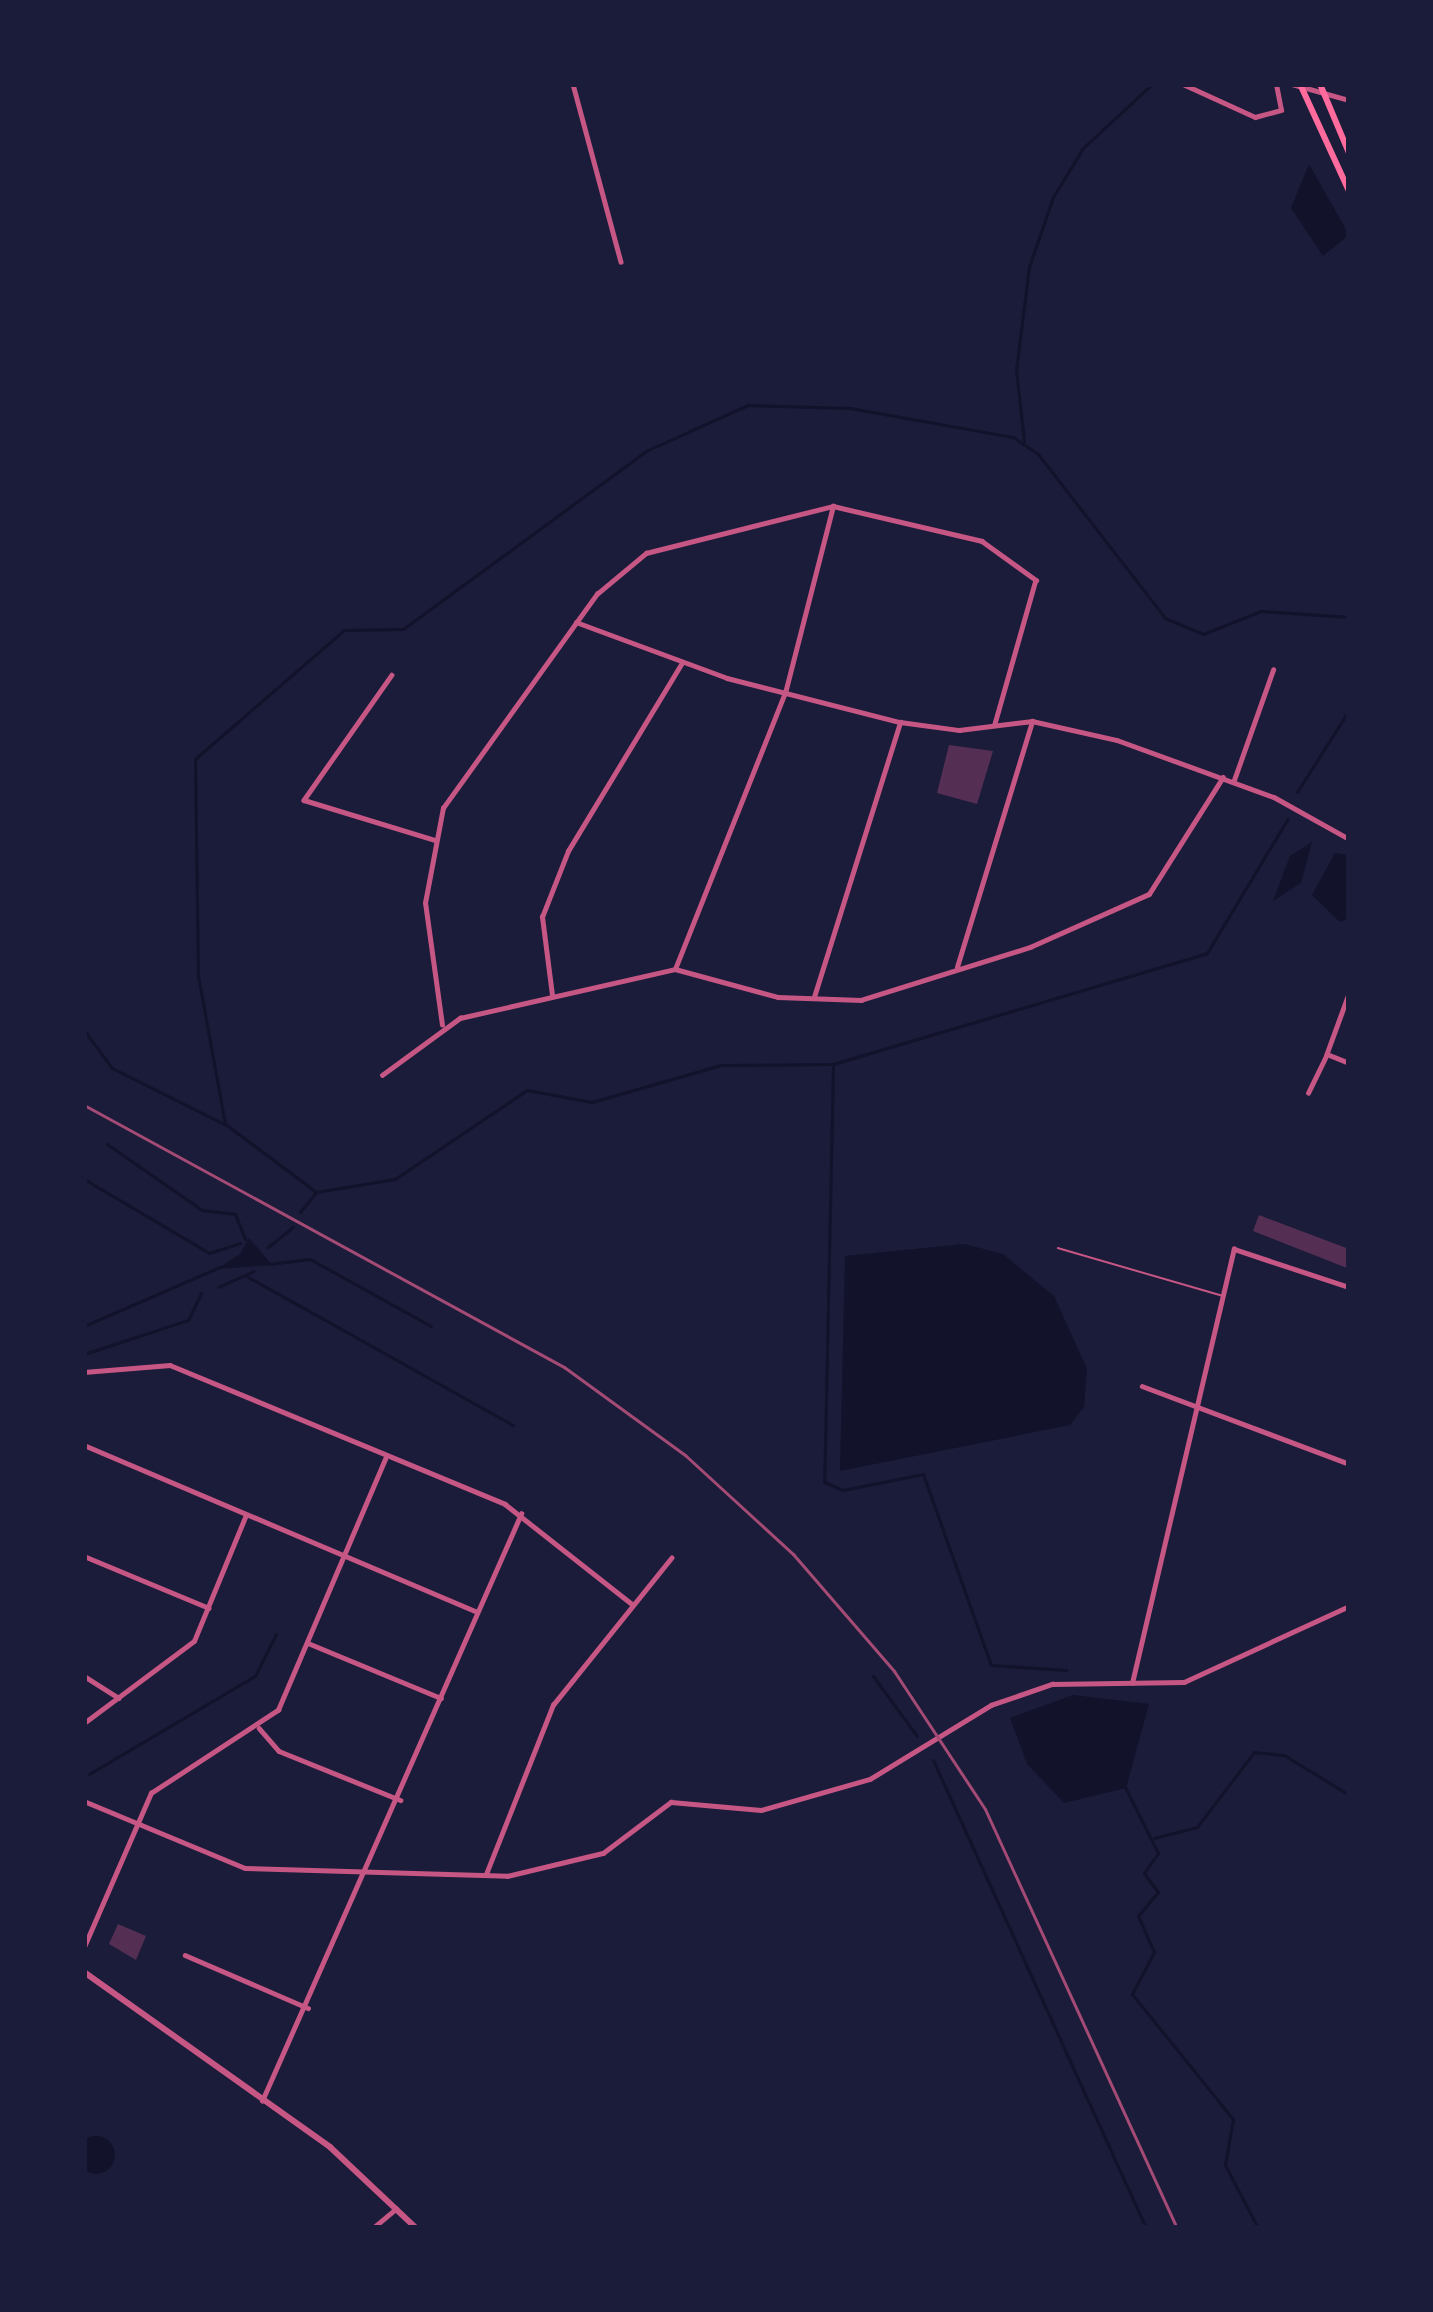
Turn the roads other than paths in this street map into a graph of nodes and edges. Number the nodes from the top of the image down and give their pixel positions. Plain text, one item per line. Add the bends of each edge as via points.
1 (573, 84) edge
2 (1183, 84) edge
3 (1276, 84) edge
4 (1296, 84) edge
5 (1320, 84) edge
6 (1349, 100) edge
7 (1349, 153) edge
8 (1349, 191) edge
9 (620, 262) dead end
10 (833, 506) junction
11 (576, 622) junction
12 (682, 663) junction
13 (1273, 670) dead end
14 (392, 675) dead end
15 (785, 692) junction
16 (1032, 721) junction
17 (900, 722) junction
18 (995, 724) junction
19 (1223, 777) junction
20 (1234, 780) junction
21 (1349, 839) edge
22 (435, 840) junction
23 (675, 968) junction
24 (958, 970) junction
25 (1349, 994) edge
26 (552, 995) junction
27 (814, 1000) junction
28 (442, 1025) junction
29 (1327, 1054) junction
30 (1349, 1063) edge
31 (382, 1076) dead end
32 (1308, 1093) dead end
33 (1058, 1248) dead end
34 (1349, 1287) edge
35 (1222, 1295) junction
36 (84, 1372) edge
37 (1142, 1386) dead end
38 (1204, 1413) junction
39 (84, 1445) edge
40 (386, 1456) junction
41 (1349, 1463) edge
42 (521, 1514) junction
43 (246, 1515) junction
44 (84, 1556) edge
45 (343, 1556) junction
46 (671, 1558) dead end
47 (632, 1604) junction
48 (1349, 1606) edge
49 (209, 1608) junction
50 (477, 1612) junction
51 (307, 1643) junction
52 (84, 1676) edge
53 (1132, 1683) junction
54 (119, 1698) junction
55 (441, 1699) junction
56 (84, 1723) edge
57 (260, 1728) junction
58 (400, 1800) junction
59 (84, 1801) edge
60 (136, 1823) junction
61 (370, 1874) junction
62 (486, 1874) junction
63 (84, 1947) edge
64 (185, 1955) dead end
65 (84, 1972) edge
66 (308, 2008) junction
67 (262, 2101) junction
68 (396, 2209) junction
69 (373, 2228) edge
70 (416, 2228) edge

1 - 9 street
2 - 3 street via 1255,117 1281,110
4 - 6 street
4 - 8 main road
5 - 7 main road
10 - 11 street via 646,553
10 - 15 street
10 - 18 street via 982,541 1036,580
11 - 12 street
11 - 22 street via 449,799
12 - 15 street
12 - 26 street via 568,851 542,917
13 - 20 street
14 - 22 street via 304,800
15 - 17 street
15 - 23 street
16 - 18 street
16 - 19 street
16 - 24 street
17 - 18 street
17 - 27 street
19 - 20 street
19 - 24 street via 1149,895
20 - 21 street
22 - 28 street via 424,902
23 - 26 street
23 - 27 street
24 - 27 street via 861,1000
25 - 29 street
26 - 28 street
28 - 31 street
29 - 30 street
29 - 32 street
33 - 35 lane
34 - 35 street via 1234,1249
35 - 38 street
36 - 40 street via 160,1362
37 - 38 street
38 - 41 street
38 - 53 street via 1141,1615
39 - 43 street
40 - 42 street
40 - 45 street
42 - 47 street
42 - 50 street
43 - 45 street
43 - 49 street
44 - 49 street
45 - 50 street
45 - 51 street
46 - 47 street
47 - 62 street via 553,1705
48 - 53 street via 1198,1677
49 - 54 street via 180,1657
50 - 55 street
51 - 55 street
51 - 57 street
52 - 54 street
53 - 62 street via 1052,1684 870,1779 761,1810 671,1802 603,1853
54 - 56 street
55 - 58 street
57 - 58 street via 280,1751
57 - 60 street via 151,1793
58 - 61 street
59 - 60 street
60 - 61 street via 245,1868
60 - 63 street
61 - 62 street
61 - 66 street
64 - 66 street
65 - 67 street
66 - 67 street
67 - 68 street
68 - 69 street
68 - 70 street

